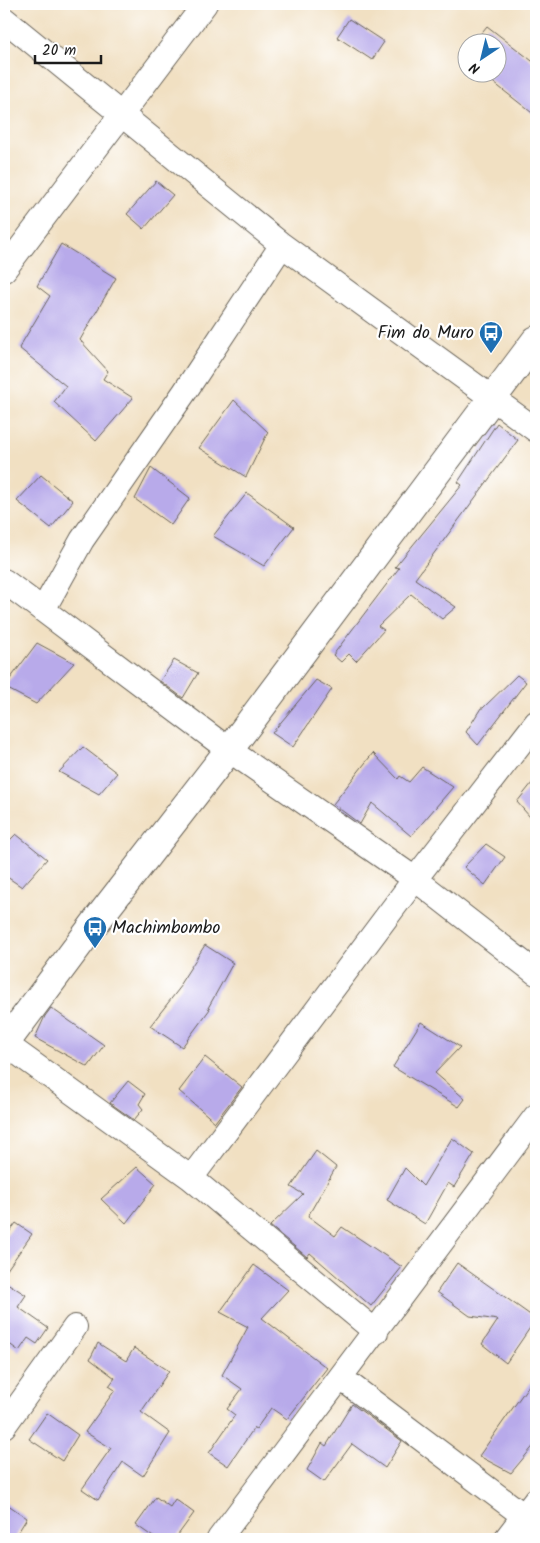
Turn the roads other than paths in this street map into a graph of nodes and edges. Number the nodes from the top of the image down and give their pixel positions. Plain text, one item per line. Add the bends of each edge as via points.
1 (205, 4) edge
2 (4, 19) edge
3 (122, 115) junction
4 (282, 244) junction
5 (4, 270) edge
6 (536, 340) edge
7 (494, 398) junction
8 (536, 430) edge
9 (7, 591) edge
10 (43, 610) junction
11 (536, 723) edge
12 (229, 750) junction
13 (415, 879) junction
14 (536, 974) edge
15 (4, 1044) edge
16 (536, 1116) edge
17 (191, 1178) junction
18 (75, 1328) dead end
19 (376, 1332) junction
20 (340, 1378) junction
21 (4, 1426) edge
22 (532, 1513) edge
23 (219, 1539) edge
24 (506, 1539) edge

1 - 3 street
2 - 3 street
3 - 4 street
3 - 5 street
4 - 7 street
4 - 10 street via 184,394 82,540
6 - 7 street
7 - 8 street
7 - 12 street
9 - 10 street
10 - 12 street
11 - 13 street
12 - 13 street
12 - 15 street via 100,914
13 - 14 street
13 - 17 street
15 - 17 street
16 - 19 street
17 - 19 street
18 - 21 street
19 - 20 street
20 - 22 street
20 - 23 street
22 - 24 street

